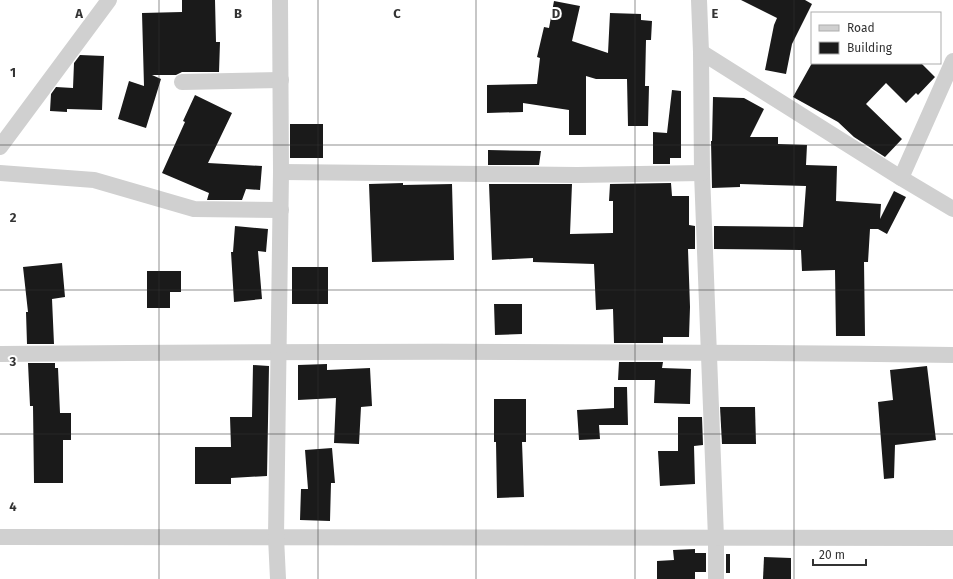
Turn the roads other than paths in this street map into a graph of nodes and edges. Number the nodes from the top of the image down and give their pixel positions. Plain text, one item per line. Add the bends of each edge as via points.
1 (109, 0) edge
2 (280, 0) edge
3 (699, 0) edge
4 (701, 52) junction
5 (953, 61) edge
6 (281, 80) junction
7 (182, 82) dead end
8 (0, 147) edge
9 (281, 172) junction
10 (0, 173) edge
11 (702, 173) junction
12 (901, 178) junction
13 (953, 209) edge
14 (281, 210) junction
15 (279, 351) junction
16 (709, 352) junction
17 (0, 354) edge
18 (953, 355) edge
19 (0, 537) edge
20 (276, 537) junction
21 (716, 538) junction
22 (953, 538) edge
23 (278, 579) edge
24 (716, 579) edge

1 - 8 street
2 - 6 street
3 - 4 street
4 - 11 street
4 - 12 street
5 - 12 street
6 - 7 street
6 - 9 street
9 - 11 street via 577,175
9 - 14 street
10 - 14 street via 94,180 194,209
11 - 16 street
12 - 13 street
14 - 15 street
15 - 16 street
15 - 17 street
15 - 20 street
16 - 18 street
16 - 21 street
19 - 20 street
20 - 21 street
20 - 23 street
21 - 22 street
21 - 24 street

